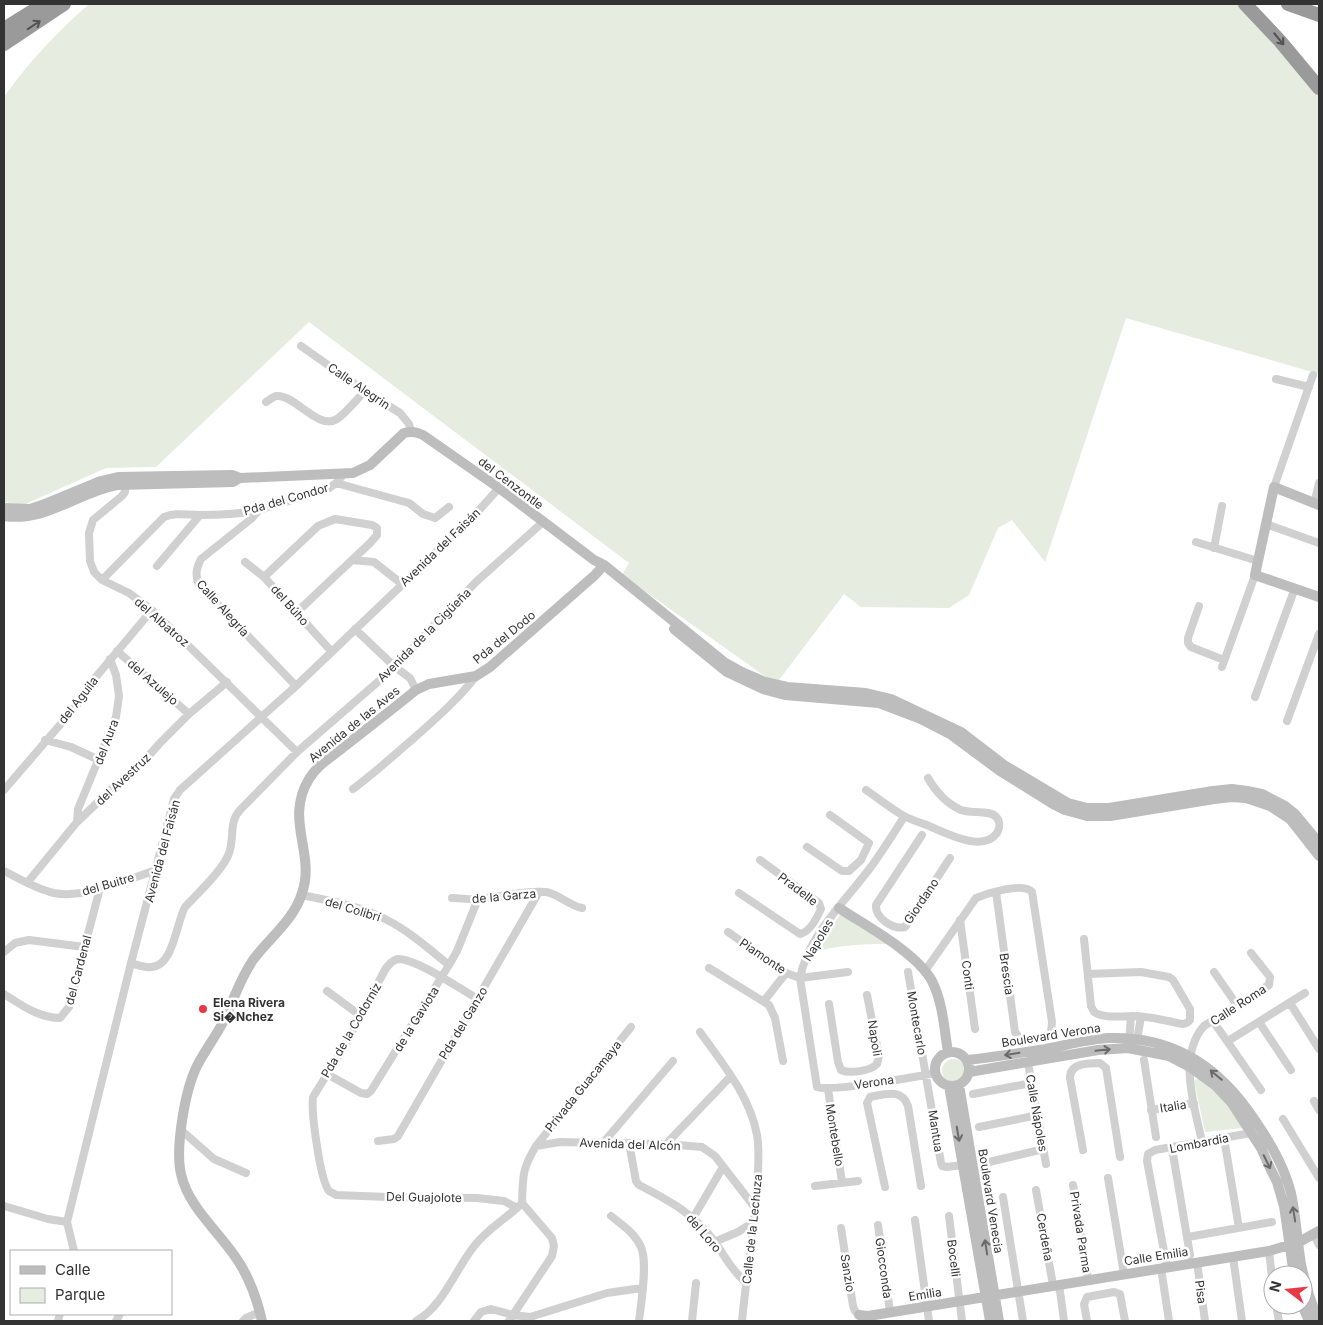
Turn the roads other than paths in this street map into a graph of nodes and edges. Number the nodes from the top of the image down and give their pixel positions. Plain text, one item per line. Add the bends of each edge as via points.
1 (44, 4) edge
2 (64, 4) edge
3 (1245, 4) edge
4 (1288, 4) edge
5 (1319, 15) edge
6 (4, 29) edge
7 (4, 44) edge
8 (1319, 88) edge
9 (301, 346) dead end
10 (1314, 375) dead end
11 (1276, 379) dead end
12 (1310, 387) junction
13 (364, 391) junction
14 (266, 402) dead end
15 (411, 431) junction
16 (240, 478) junction
17 (340, 479) junction
18 (1319, 483) edge
19 (126, 485) junction
20 (1274, 487) junction
21 (499, 488) junction
22 (1317, 504) edge
23 (1222, 506) dead end
24 (449, 507) dead end
25 (4, 508) edge
26 (259, 510) junction
27 (200, 515) junction
28 (4, 516) edge
29 (543, 522) junction
30 (1266, 524) junction
31 (1196, 542) dead end
32 (1319, 543) edge
33 (1214, 548) junction
34 (352, 560) junction
35 (1258, 561) junction
36 (245, 562) dead end
37 (600, 565) junction
38 (157, 566) dead end
39 (1255, 576) junction
40 (264, 577) junction
41 (102, 580) junction
42 (402, 584) junction
43 (1295, 588) junction
44 (1319, 597) edge
45 (1199, 606) dead end
46 (152, 610) junction
47 (296, 613) junction
48 (355, 630) junction
49 (1319, 634) edge
50 (117, 651) junction
51 (332, 652) junction
52 (110, 660) junction
53 (395, 667) junction
54 (476, 676) junction
55 (227, 682) junction
56 (296, 686) junction
57 (416, 690) junction
58 (1255, 697) dead end
59 (189, 714) junction
60 (261, 717) junction
61 (1287, 721) dead end
62 (45, 740) junction
63 (297, 752) junction
64 (99, 760) junction
65 (928, 778) dead end
66 (353, 789) dead end
67 (4, 790) edge
68 (866, 790) dead end
69 (1180, 801) junction
70 (830, 815) dead end
71 (904, 816) junction
72 (77, 822) junction
73 (922, 835) dead end
74 (1319, 843) edge
75 (807, 847) dead end
76 (1319, 856) edge
77 (950, 858) dead end
78 (760, 860) dead end
79 (861, 860) junction
80 (871, 867) junction
81 (156, 870) junction
82 (4, 871) edge
83 (27, 883) junction
84 (100, 888) junction
85 (539, 892) junction
86 (996, 892) junction
87 (739, 893) dead end
88 (302, 895) junction
89 (452, 898) dead end
90 (478, 899) junction
91 (582, 908) dead end
92 (839, 908) junction
93 (960, 920) junction
94 (885, 921) junction
95 (814, 923) junction
96 (822, 929) junction
97 (728, 932) dead end
98 (878, 933) junction
99 (1084, 939) dead end
100 (84, 947) junction
101 (4, 952) edge
102 (1251, 953) dead end
103 (131, 963) junction
104 (449, 965) junction
105 (709, 968) dead end
106 (925, 971) junction
107 (848, 972) dead end
108 (908, 972) dead end
109 (1214, 972) dead end
110 (786, 973) junction
111 (1088, 974) junction
112 (441, 978) junction
113 (800, 978) junction
114 (327, 991) dead end
115 (1305, 993) dead end
116 (4, 994) edge
117 (868, 995) dead end
118 (478, 1000) junction
119 (764, 1001) junction
120 (1290, 1003) junction
121 (828, 1004) dead end
122 (1237, 1005) junction
123 (361, 1016) junction
124 (1131, 1016) junction
125 (1141, 1016) junction
126 (1213, 1021) junction
127 (1259, 1022) junction
128 (631, 1027) dead end
129 (975, 1029) dead end
130 (700, 1032) dead end
131 (1228, 1041) junction
132 (1131, 1042) junction
133 (1036, 1045) junction
134 (1319, 1049) edge
135 (948, 1052) junction
136 (1084, 1053) junction
137 (1192, 1056) junction
138 (967, 1060) junction
139 (1144, 1060) dead end
140 (673, 1061) dead end
141 (783, 1061) dead end
142 (1028, 1063) junction
143 (1086, 1064) junction
144 (1190, 1067) junction
145 (861, 1070) junction
146 (1291, 1070) dead end
147 (969, 1072) junction
148 (327, 1074) junction
149 (931, 1074) junction
150 (731, 1076) junction
151 (882, 1081) junction
152 (1032, 1083) junction
153 (863, 1084) junction
154 (815, 1085) joint
155 (954, 1086) junction
156 (828, 1089) junction
157 (1261, 1090) dead end
158 (884, 1094) junction
159 (974, 1094) dead end
160 (1314, 1101) dead end
161 (1194, 1103) junction
162 (1152, 1110) junction
163 (1319, 1110) edge
164 (1038, 1115) junction
165 (1283, 1119) dead end
166 (979, 1127) dead end
167 (181, 1130) junction
168 (1251, 1133) junction
169 (1156, 1137) dead end
170 (1224, 1138) junction
171 (378, 1141) dead end
172 (1202, 1142) junction
173 (603, 1143) junction
174 (629, 1144) junction
175 (666, 1144) junction
176 (536, 1146) junction
177 (1172, 1148) junction
178 (1044, 1149) junction
179 (1083, 1150) dead end
180 (1120, 1157) dead end
181 (989, 1162) dead end
182 (1046, 1164) dead end
183 (963, 1165) junction
184 (723, 1167) junction
185 (246, 1173) dead end
186 (1108, 1178) dead end
187 (1319, 1178) edge
188 (858, 1180) dead end
189 (842, 1182) junction
190 (815, 1186) dead end
191 (921, 1186) dead end
192 (1073, 1186) dead end
193 (885, 1187) dead end
194 (1036, 1190) dead end
195 (331, 1193) joint
196 (1003, 1197) dead end
197 (519, 1205) junction
198 (4, 1206) edge
199 (756, 1209) junction
200 (611, 1216) dead end
201 (949, 1216) dead end
202 (693, 1218) junction
203 (915, 1220) dead end
204 (67, 1222) junction
205 (754, 1222) junction
206 (1272, 1222) dead end
207 (878, 1225) dead end
208 (841, 1228) dead end
209 (1239, 1228) junction
210 (1317, 1233) edge
211 (1188, 1237) junction
212 (714, 1242) junction
213 (1294, 1244) junction
214 (1319, 1245) edge
215 (74, 1250) edge
216 (1269, 1251) junction
217 (1233, 1257) junction
218 (1194, 1258) junction
219 (1271, 1265) edge
220 (1294, 1265) edge
221 (1164, 1267) junction
222 (1124, 1274) junction
223 (1101, 1278) junction
224 (1088, 1280) junction
225 (745, 1282) junction
226 (696, 1283) dead end
227 (1056, 1284) junction
228 (642, 1288) junction
229 (1019, 1291) junction
230 (1104, 1293) junction
231 (990, 1296) junction
232 (959, 1301) junction
233 (927, 1306) junction
234 (890, 1312) junction
235 (859, 1315) joint
236 (261, 1317) edge
237 (511, 1318) edge
238 (530, 1319) edge
239 (243, 1321) edge
240 (416, 1321) edge
241 (474, 1321) edge
242 (639, 1321) edge
243 (692, 1321) edge
244 (742, 1321) edge
245 (929, 1321) edge
246 (962, 1321) edge
247 (990, 1321) edge
248 (999, 1321) edge
249 (1023, 1321) edge
250 (1064, 1321) edge
251 (1087, 1321) edge
252 (1125, 1321) edge
253 (1169, 1321) edge
254 (1205, 1321) edge
255 (1242, 1321) edge
256 (1319, 1321) edge

1 - 6 highway
7 -> 2 highway
3 -> 8 highway
4 - 5 highway
9 - 13 street, Calle Alegrin
10 - 12 street
11 - 12 street
12 - 20 street
13 - 14 street via 337,419 329,422 284,397 275,396
13 - 15 street, Calle Alegrin via 400,413
15 - 17 street via 399,436 370,465
15 - 21 street, del Cenzontle via 424,435
16 - 17 street
16 - 19 street via 233,482
16 - 25 street via 232,475 118,477 101,480 30,509
17 - 24 street via 409,503 430,517 435,518
17 - 26 street, Pda del Condor via 328,489
18 - 22 street
19 - 28 street via 101,488 30,517
19 - 41 street via 122,496 93,520 89,533 90,561
20 - 22 street
20 - 30 street
21 - 29 street, del Cenzontle
21 - 42 street, Avenida del Faisán
23 - 33 street
26 - 27 street, Pda del Condor
26 - 56 street, Calle Alegría via 201,559 196,576 199,585
27 - 38 street
27 - 41 street, Pda del Condor via 173,513 164,517
29 - 37 street, del Cenzontle
29 - 53 street, Avenida de la Cigüeña via 478,581
30 - 32 street
30 - 35 street
31 - 33 street
33 - 35 street
34 - 40 street via 377,535 377,528 335,520 318,526
34 - 42 street via 374,562
34 - 47 street
35 - 39 street
36 - 40 street, del Búho
37 - 54 street, Pda del Dodo via 506,654
37 - 69 street, del Cenzontle via 722,664 753,678 777,685 866,693 892,699 961,732 1004,765 1087,812 1110,816
39 - 43 street
39 - 45 street via 1223,663 1188,643
40 - 47 street, del Búho
41 - 46 street, del Albatroz via 129,593
42 - 48 street, Avenida del Faisán
43 - 44 street
43 - 58 street
46 - 50 street, del Aguila
46 - 55 street, del Albatroz
47 - 51 street, del Búho
48 - 51 street, Avenida del Faisán
48 - 53 street
49 - 61 street
50 - 52 street, del Aguila
50 - 59 street, del Azulejo
51 - 56 street, Avenida del Faisán
52 - 62 street, del Aguila via 77,705
52 - 64 street, del Aura via 120,696 116,717
53 - 57 street via 410,678
53 - 63 street, Avenida de la Cigüeña
54 - 57 street, Avenida de las Aves via 429,684
54 - 66 street, Pda del Dodo via 448,708
55 - 59 street, del Avestruz
55 - 60 street, del Albatroz
56 - 60 street, Avenida del Faisán
57 - 88 street, Avenida de las Aves via 318,768 304,787 298,814 306,871
59 - 72 street, del Avestruz via 136,770
60 - 63 street, del Albatroz
60 - 81 street, Avenida del Faisán via 180,790 170,811
62 - 64 street via 72,747
62 - 67 street, del Aguila
63 - 103 street, Avenida de la Cigüeña via 235,816 229,855 180,916 164,962 149,968
64 - 72 street, del Aura via 78,809
65 - 71 street via 938,793 961,810 996,816 1000,827 997,833 991,838 971,841
68 - 71 street
69 - 74 street via 1232,789 1262,794 1295,814
69 - 76 street via 1232,797 1259,802 1290,820
70 - 79 street via 869,843
71 - 80 street, Napoles
72 - 83 street, del Avestruz
73 - 94 street, Giordano via 876,905 877,912
75 - 79 street via 842,871 849,871
77 - 94 street, Giordano via 905,927 897,928
78 - 95 street, Pradelle via 819,903 821,909
79 - 80 street
80 - 92 street, Napoles
81 - 84 street, del Buitre
81 - 103 street, Avenida del Faisán
82 - 83 street, del Buitre
83 - 84 street, del Buitre via 68,894
84 - 100 street, del Cardenal
85 - 90 street, de la Garza
85 - 91 street, de la Garza via 553,894
85 - 118 street, Pda del Ganzo
86 - 93 street via 976,898
86 - 133 street, Brescia via 1015,1032 1020,1039
86 - 133 street via 1024,888 1032,892 1052,1028
87 - 95 street via 800,934
88 - 104 street, del Colibrí via 344,904 388,920
88 - 167 street, Avenida de las Aves via 244,974 222,1023 196,1068
89 - 90 street, de la Garza
90 - 104 street, de la Gaviota
92 - 96 street, Napoles
92 - 98 street
93 - 106 street
93 - 129 street, Conti
94 - 98 street, Giordano
95 - 96 street
96 - 113 street, Napoles
97 - 110 street, Piamonte
98 - 106 street
99 - 111 street
100 - 101 street via 29,940 15,943
100 - 116 street, del Cardenal via 69,1006 60,1018 50,1018 26,1009
102 - 122 street, Calle Roma via 1270,982 1266,988
103 - 204 street, Avenida del Faisán
104 - 112 street, de la Gaviota
105 - 119 street
106 - 135 street via 940,1004
107 - 113 street
108 - 149 street, Montecarlo
109 - 122 street
110 - 113 street, Piamonte
110 - 119 street
111 - 124 street via 1094,1012
111 - 125 street via 1141,972 1169,976 1191,1015 1187,1024 1182,1025
112 - 118 street, Pda de la Codorniz
112 - 123 street, Pda de la Codorniz via 416,964 395,960 386,968
112 - 148 street, de la Gaviota via 371,1091 361,1093
113 - 154 street, Napoles
114 - 123 street
115 - 120 street
117 - 145 street, Napoli via 879,1060 875,1067
118 - 171 street, Pda del Ganzo via 398,1136
119 - 141 street via 773,1011
120 - 127 street
120 - 134 street
121 - 145 street, Napoli via 839,1067 847,1072
122 - 126 street, Calle Roma
123 - 148 street, Pda de la Codorniz
124 - 125 street
124 - 132 street
125 - 132 street
126 - 131 street
126 - 137 street, Calle Roma via 1201,1030
127 - 131 street
127 - 146 street
128 - 176 street, Privada Guacamaya
130 - 150 street, Calle de la Lechuza
131 - 157 street
132 - 133 street, Boulevard Verona via 1109,1038
136 -> 132 street, Boulevard Verona
132 - 137 street, Boulevard Verona via 1157,1044
132 - 144 street, Boulevard Verona
133 -> 138 street, Boulevard Verona
135 - 138 street via 956,1052
135 - 149 street via 939,1057
136 - 142 street, Boulevard Verona
136 - 143 street
137 - 144 street, Calle Roma
213 -> 137 street, Boulevard Verona via 1291,1193 1282,1166 1257,1122 1227,1084
138 - 147 street
139 - 162 street
140 - 173 street
142 - 147 street, Boulevard Verona
142 - 152 street, Calle Nápoles
143 - 179 street via 1074,1068 1070,1075
143 - 180 street via 1100,1063 1106,1068
144 - 161 street, Calle Roma via 1189,1082
144 - 168 street, Boulevard Verona via 1223,1093
145 - 153 street
147 - 155 street via 966,1079
148 - 195 street, Pda de la Codorniz via 315,1092 312,1104 322,1173
149 - 151 street, Verona
149 - 155 street via 942,1084
149 - 183 street, Mantua via 942,1166
150 - 175 street
150 - 199 street, Calle de la Lechuza via 749,1109 757,1135
151 - 153 street, Verona
151 - 158 street
152 - 159 street
152 - 164 street, Calle Nápoles
153 - 156 street, Verona
154 - 156 street, Verona
155 -> 183 street, Boulevard Venecia
231 -> 155 street, Boulevard Venecia
156 - 189 street, Montebello
158 - 191 street via 900,1094 905,1098
158 - 193 street via 870,1097 867,1103
160 - 163 street
161 - 162 street, Italia
161 - 172 street, Calle Roma
162 - 169 street
164 - 166 street
164 - 178 street, Calle Nápoles
165 - 187 street
167 - 185 street via 214,1159
167 - 236 street, Avenida de las Aves via 179,1152 186,1189 238,1260
168 - 170 street, Lombardia
168 -> 213 street, Boulevard Verona via 1276,1182
170 - 172 street, Lombardia
170 - 209 street
172 - 177 street, Lombardia
173 - 174 street, Avenida del Alcón
173 - 176 street, Avenida del Alcón via 560,1142
174 - 175 street, Avenida del Alcón
174 - 202 street, del Loro via 639,1185
175 - 184 street, Avenida del Alcón via 702,1147
176 - 197 street via 523,1171
177 - 211 street, Pisa
177 - 221 street, Lombardia via 1155,1150 1148,1154 1147,1162
178 - 181 street
178 - 182 street, Calle Nápoles
183 - 231 street, Boulevard Venecia
184 - 199 street, Avenida del Alcón
184 - 202 street
186 - 222 street
188 - 189 street, Montebello
189 - 190 street, Montebello
192 - 224 street, Privada Parma
194 - 227 street, Cerdeña
195 - 197 street, Del Guajolote via 477,1198
196 - 229 street
197 - 237 street via 552,1238 554,1246 552,1256
197 - 240 street via 476,1242 437,1302
198 - 204 street
199 - 205 street, Calle de la Lechuza
200 - 228 street via 633,1234 642,1248
201 - 232 street, Bocelli
202 - 212 street, del Loro
203 - 233 street
204 - 215 street
205 - 212 street
205 - 225 street, Calle de la Lechuza
206 - 209 street
207 - 234 street, Giocconda
208 - 235 street, Sanzio via 853,1306
209 - 211 street
210 - 213 street, Calle Emilia
210 - 214 street
211 - 218 street, Pisa
212 - 225 street, del Loro via 733,1271
213 - 216 street, Calle Emilia
213 - 220 street, Boulevard Verona
213 - 256 street, Boulevard Verona
216 - 217 street, Calle Emilia
216 - 219 street
217 - 218 street, Calle Emilia
217 - 255 street
218 - 221 street, Calle Emilia
218 - 254 street, Pisa
221 - 222 street, Calle Emilia
221 - 253 street
222 - 223 street, Calle Emilia
223 - 224 street, Calle Emilia
223 - 230 street
224 - 227 street, Calle Emilia
225 - 244 street, Calle de la Lechuza
226 - 243 street
227 - 229 street, Calle Emilia
227 - 250 street, Cerdeña
228 - 238 street via 607,1293
228 - 242 street
229 - 231 street, Calle Emilia
229 - 249 street
230 - 251 street via 1085,1299
230 - 252 street via 1120,1294
231 - 232 street, Emilia
231 - 247 street, Boulevard Venecia
231 - 248 street, Boulevard Venecia
232 - 233 street, Emilia
232 - 246 street, Bocelli
233 - 234 street, Emilia
233 - 245 street
234 - 235 street, Emilia
236 - 239 street
237 - 238 street
237 - 241 street via 491,1309 480,1312

